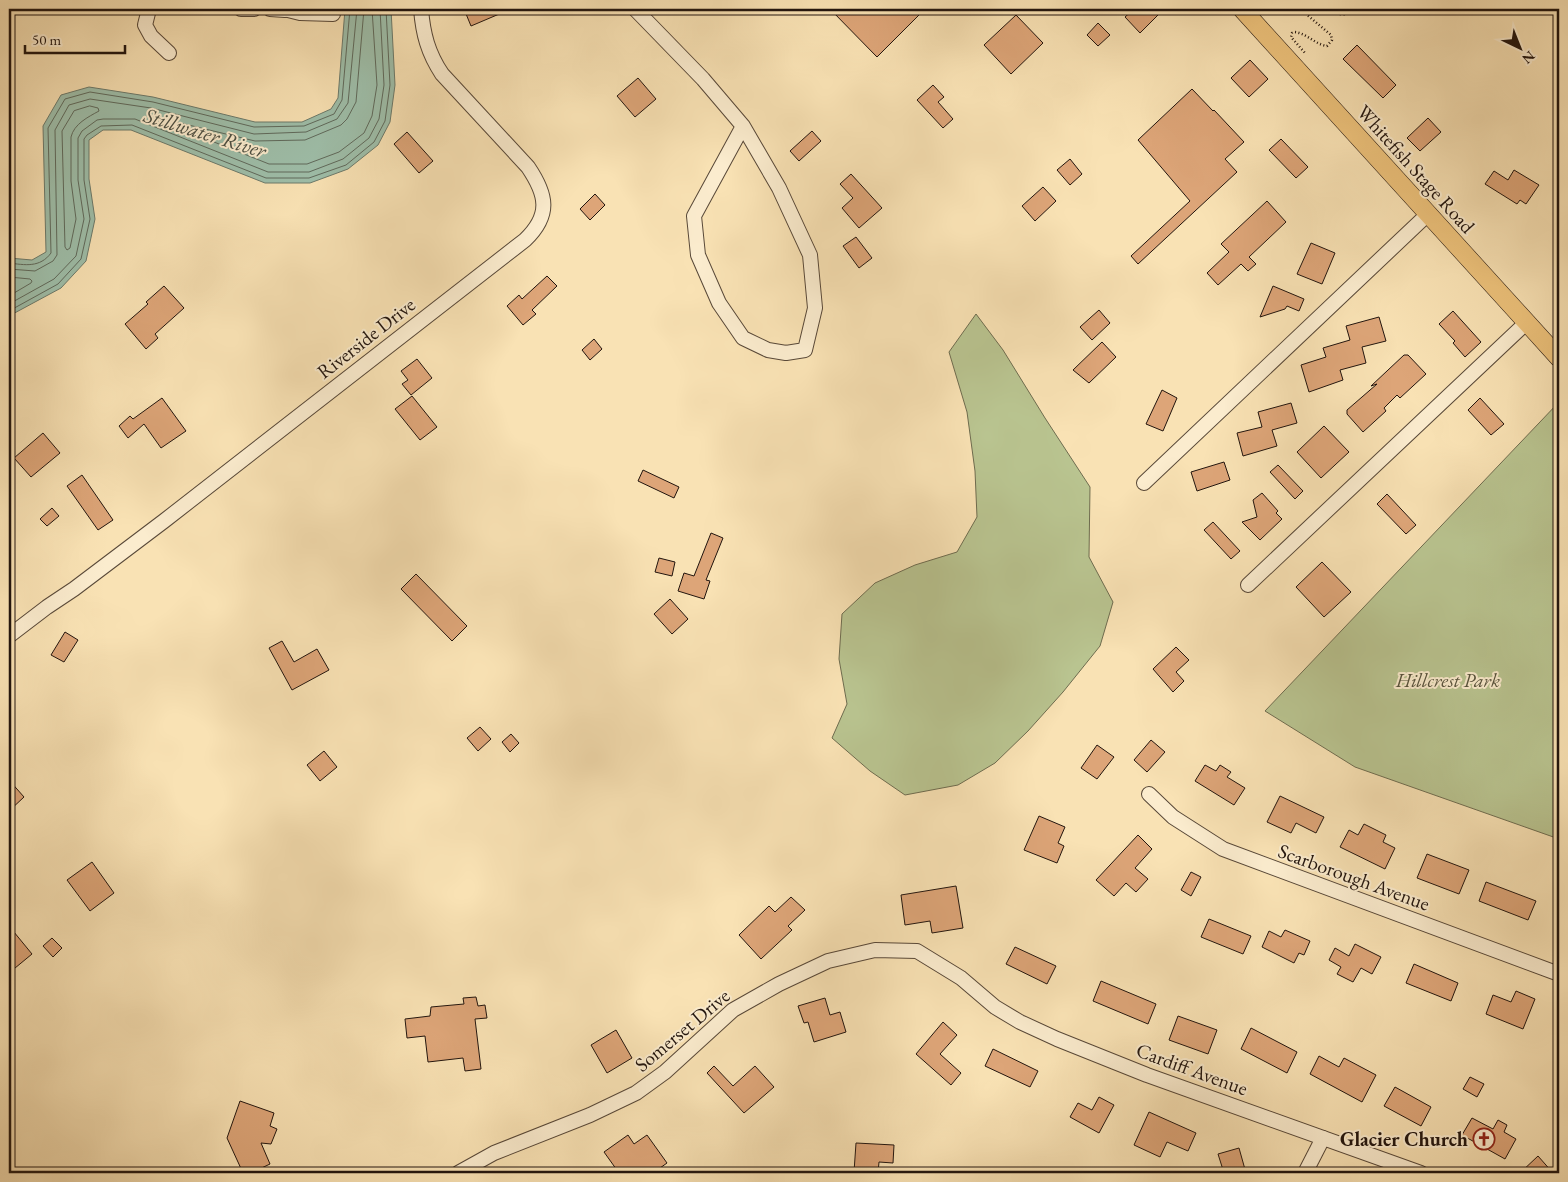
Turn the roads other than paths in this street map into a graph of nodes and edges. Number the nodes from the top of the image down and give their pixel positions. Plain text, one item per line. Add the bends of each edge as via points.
1 (149, 9) edge
2 (241, 9) edge
3 (254, 9) edge
4 (270, 9) edge
5 (284, 9) edge
6 (421, 9) edge
7 (635, 9) edge
8 (1242, 9) edge
9 (333, 14) dead end
10 (169, 53) dead end
11 (742, 126) junction
12 (1428, 214) junction
13 (1527, 322) junction
14 (1559, 358) edge
15 (1144, 483) dead end
16 (1248, 585) dead end
17 (9, 636) edge
18 (1149, 794) dead end
19 (1559, 974) edge
20 (961, 978) joint
21 (1323, 1138) junction
22 (458, 1173) edge
23 (1306, 1173) edge
24 (1421, 1173) edge

1 - 10 street via 146,25 151,36
2 - 3 street
4 - 5 street
5 - 9 street
6 - 17 street, Riverside Drive via 426,43 442,74 536,179 544,206 542,219 535,231 164,521
7 - 11 street via 703,79
8 - 12 main road, Whitefish Stage Road
11 - 11 street via 779,188 810,255 815,308 804,350 786,353 768,350 743,338 719,303 698,255 694,216
12 - 13 main road, Whitefish Stage Road
12 - 15 street
13 - 14 main road, Whitefish Stage Road
13 - 16 street
18 - 19 street, Scarborough Avenue via 1173,817 1223,850
20 - 21 street, Cardiff Avenue via 995,1007 1057,1039
20 - 22 street, Somerset Drive via 918,951 875,950 828,961 734,1010 665,1072 636,1093 590,1115 494,1152
21 - 23 street
21 - 24 street, Cardiff Avenue

